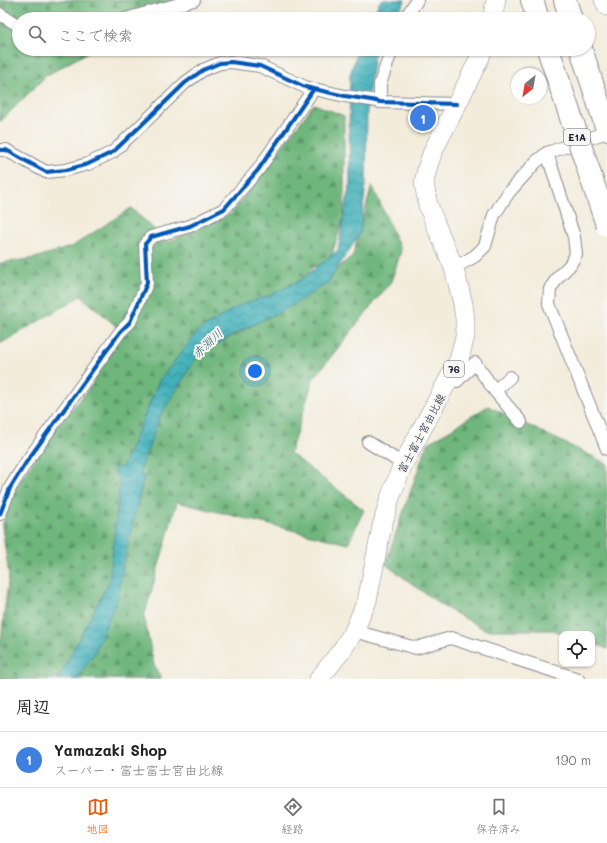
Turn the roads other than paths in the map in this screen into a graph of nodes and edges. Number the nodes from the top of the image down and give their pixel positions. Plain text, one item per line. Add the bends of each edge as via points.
1 (194, 0) edge
2 (417, 0) edge
3 (496, 0) edge
4 (532, 0) edge
5 (564, 0) edge
6 (603, 0) edge
7 (607, 6) edge
8 (150, 12) edge
9 (410, 12) edge
10 (493, 12) edge
11 (536, 12) edge
12 (568, 12) edge
13 (0, 14) edge
14 (12, 22) edge
15 (390, 56) edge
16 (480, 56) edge
17 (550, 56) edge
18 (583, 56) edge
19 (313, 90) junction
20 (376, 101) junction
21 (457, 104) junction
22 (607, 129) edge
23 (607, 132) edge
24 (0, 150) edge
25 (547, 153) junction
26 (607, 225) edge
27 (454, 268) junction
28 (510, 377) dead end
29 (449, 380) junction
30 (495, 391) junction
31 (521, 422) dead end
32 (368, 442) dead end
33 (607, 449) edge
34 (403, 464) junction
35 (0, 514) edge
36 (354, 631) junction
37 (319, 679) edge
38 (578, 679) edge

1 - 8 street
2 - 9 street
3 - 10 main road
4 - 11 highway
5 - 12 highway
6 - 7 street
13 - 14 street
15 - 20 street
16 - 21 main road, 富士富士宮由比線 / 76
17 - 26 highway, E1A, bridge
18 - 22 highway, E1A
19 - 20 street
19 - 24 street via 260,66 220,63 203,70 185,83 113,152 88,164 46,172 6,150
19 - 35 street via 258,170 224,209 190,226 151,237 145,244 148,283 130,322 120,332 27,461 10,488
20 - 21 street
21 - 27 main road, 富士富士宮由比線 / 76 via 434,149 424,182 428,205
23 - 25 street
25 - 27 street via 509,192 494,215 485,246 475,256
25 - 33 street via 574,237 576,254 550,289 549,304
27 - 29 main road, 富士富士宮由比線 / 76 via 463,304 465,336 459,360
28 - 30 street
29 - 30 street via 457,381 475,363
29 - 34 main road, 富士富士宮由比線 / 76
30 - 31 street
32 - 34 street
34 - 36 main road, 富士富士宮由比線 / 76 via 382,526 366,601
36 - 37 main road, 富士富士宮由比線 / 76
36 - 38 street via 416,648 451,638

